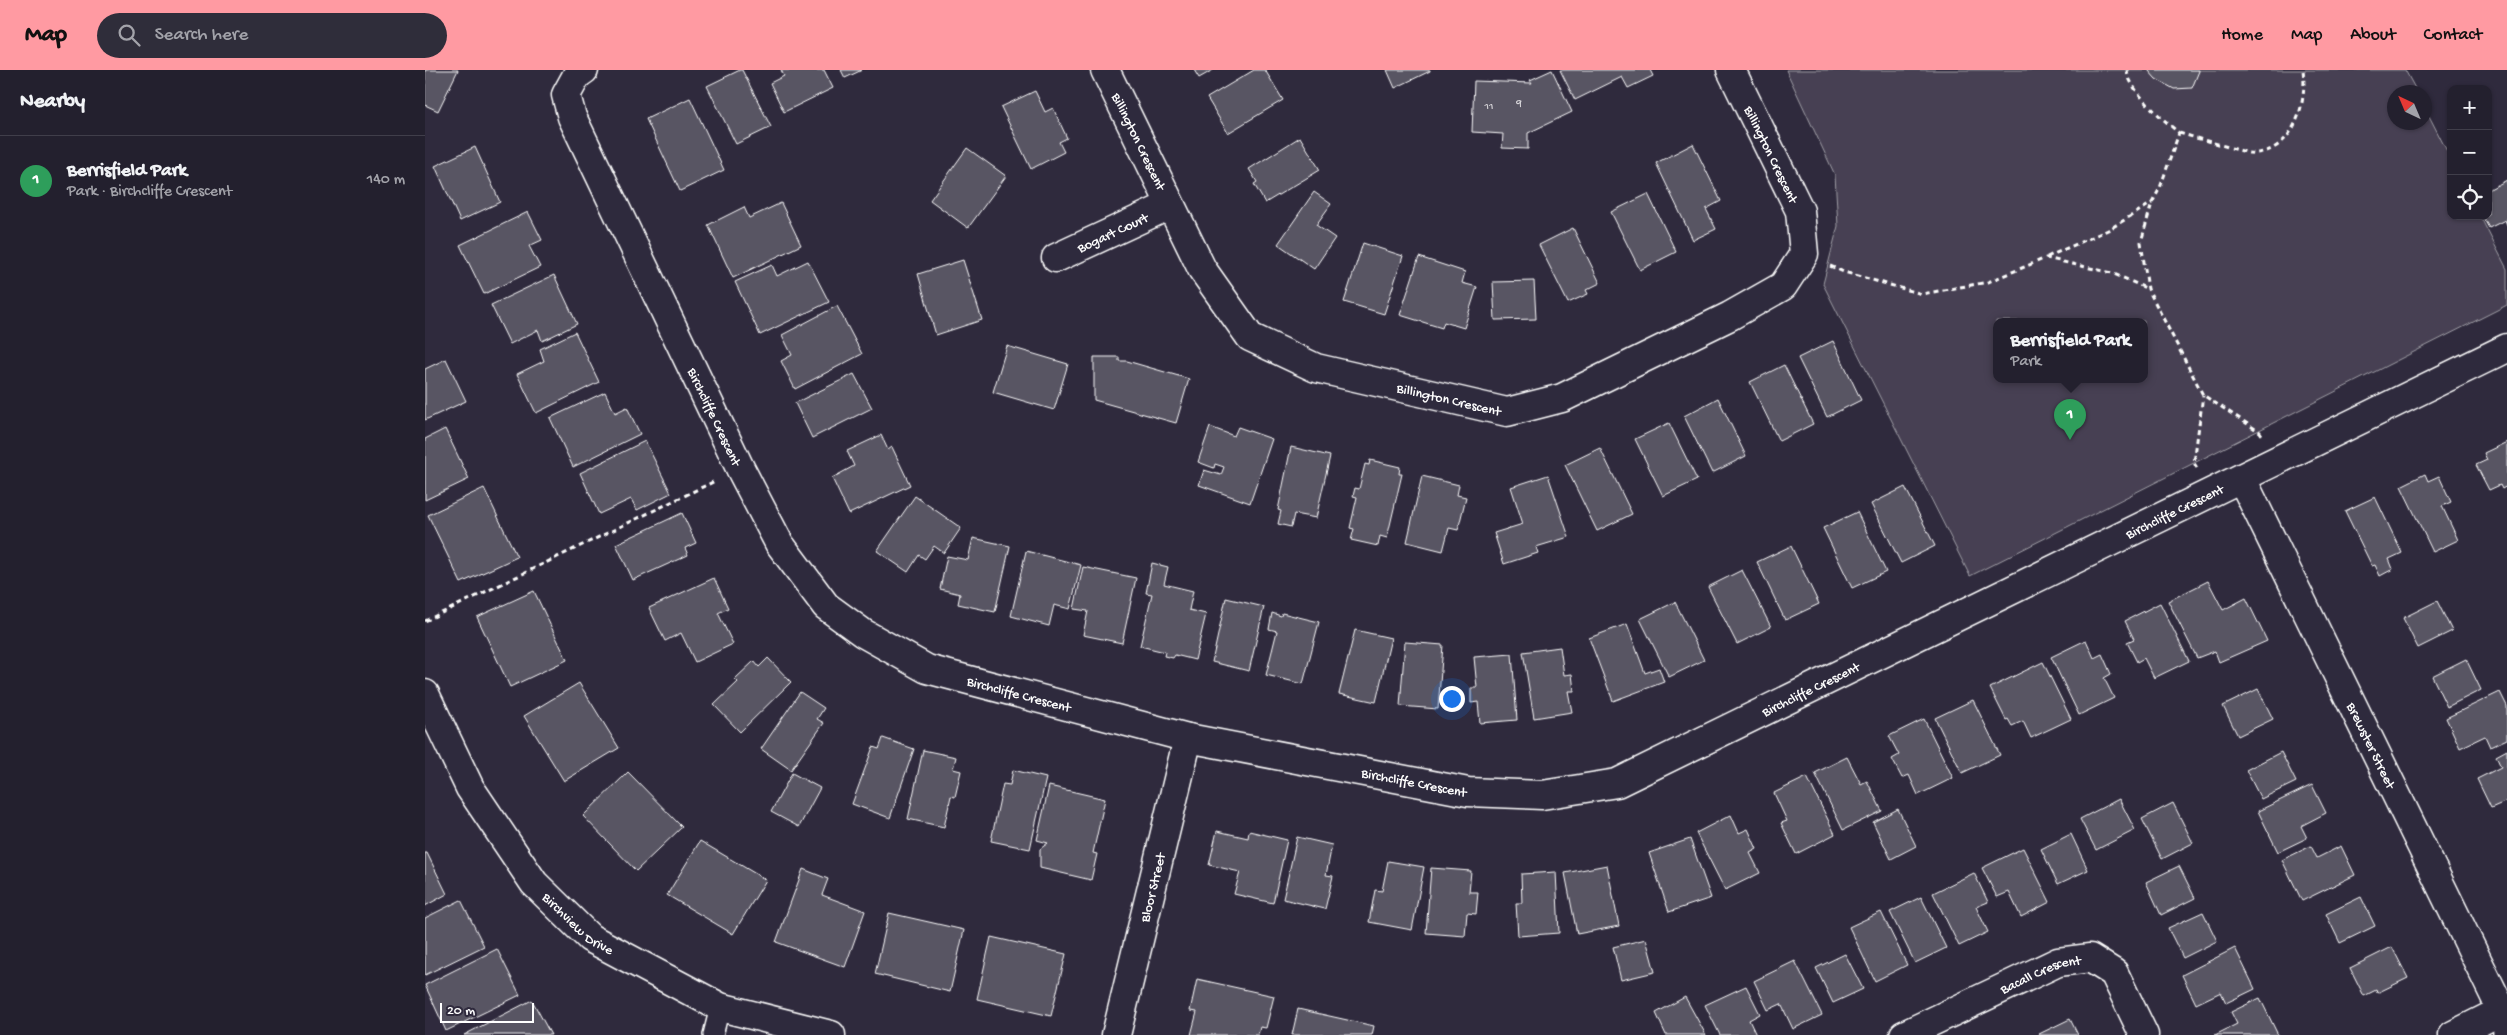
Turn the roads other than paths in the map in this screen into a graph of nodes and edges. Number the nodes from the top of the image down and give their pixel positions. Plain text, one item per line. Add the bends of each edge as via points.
1 (585, 70) edge
2 (1105, 70) edge
3 (1731, 70) edge
4 (1170, 205) junction
5 (1056, 258) dead end
6 (2507, 348) edge
7 (2242, 479) junction
8 (425, 694) edge
9 (1188, 738) junction
10 (720, 1007) junction
11 (2504, 1018) edge
12 (713, 1035) edge
13 (831, 1035) edge
14 (1116, 1035) edge
15 (1905, 1035) edge
16 (2144, 1035) edge
17 (2453, 1035) edge

1 - 9 street, Birchcliffe Crescent via 577,75 566,95 572,117 740,468 785,551 826,606 863,633 927,669
2 - 4 street, Billington Crescent
3 - 4 street, Billington Crescent via 1800,211 1804,254 1783,286 1730,316 1561,398 1507,412 1316,368 1250,337 1202,269
4 - 5 street, Bogart Court
6 - 7 street, Birchcliffe Crescent
7 - 9 street, Birchcliffe Crescent via 2207,493 1617,783 1542,795 1468,792
7 - 11 street, Brewster Street
8 - 10 street, Birchview Drive via 469,788 534,883 590,938
9 - 14 street, Bloor Street
10 - 12 lane
10 - 13 street, Birchview Drive
11 - 17 street
15 - 16 street, Bacall Crescent via 2058,962 2090,958 2114,973

